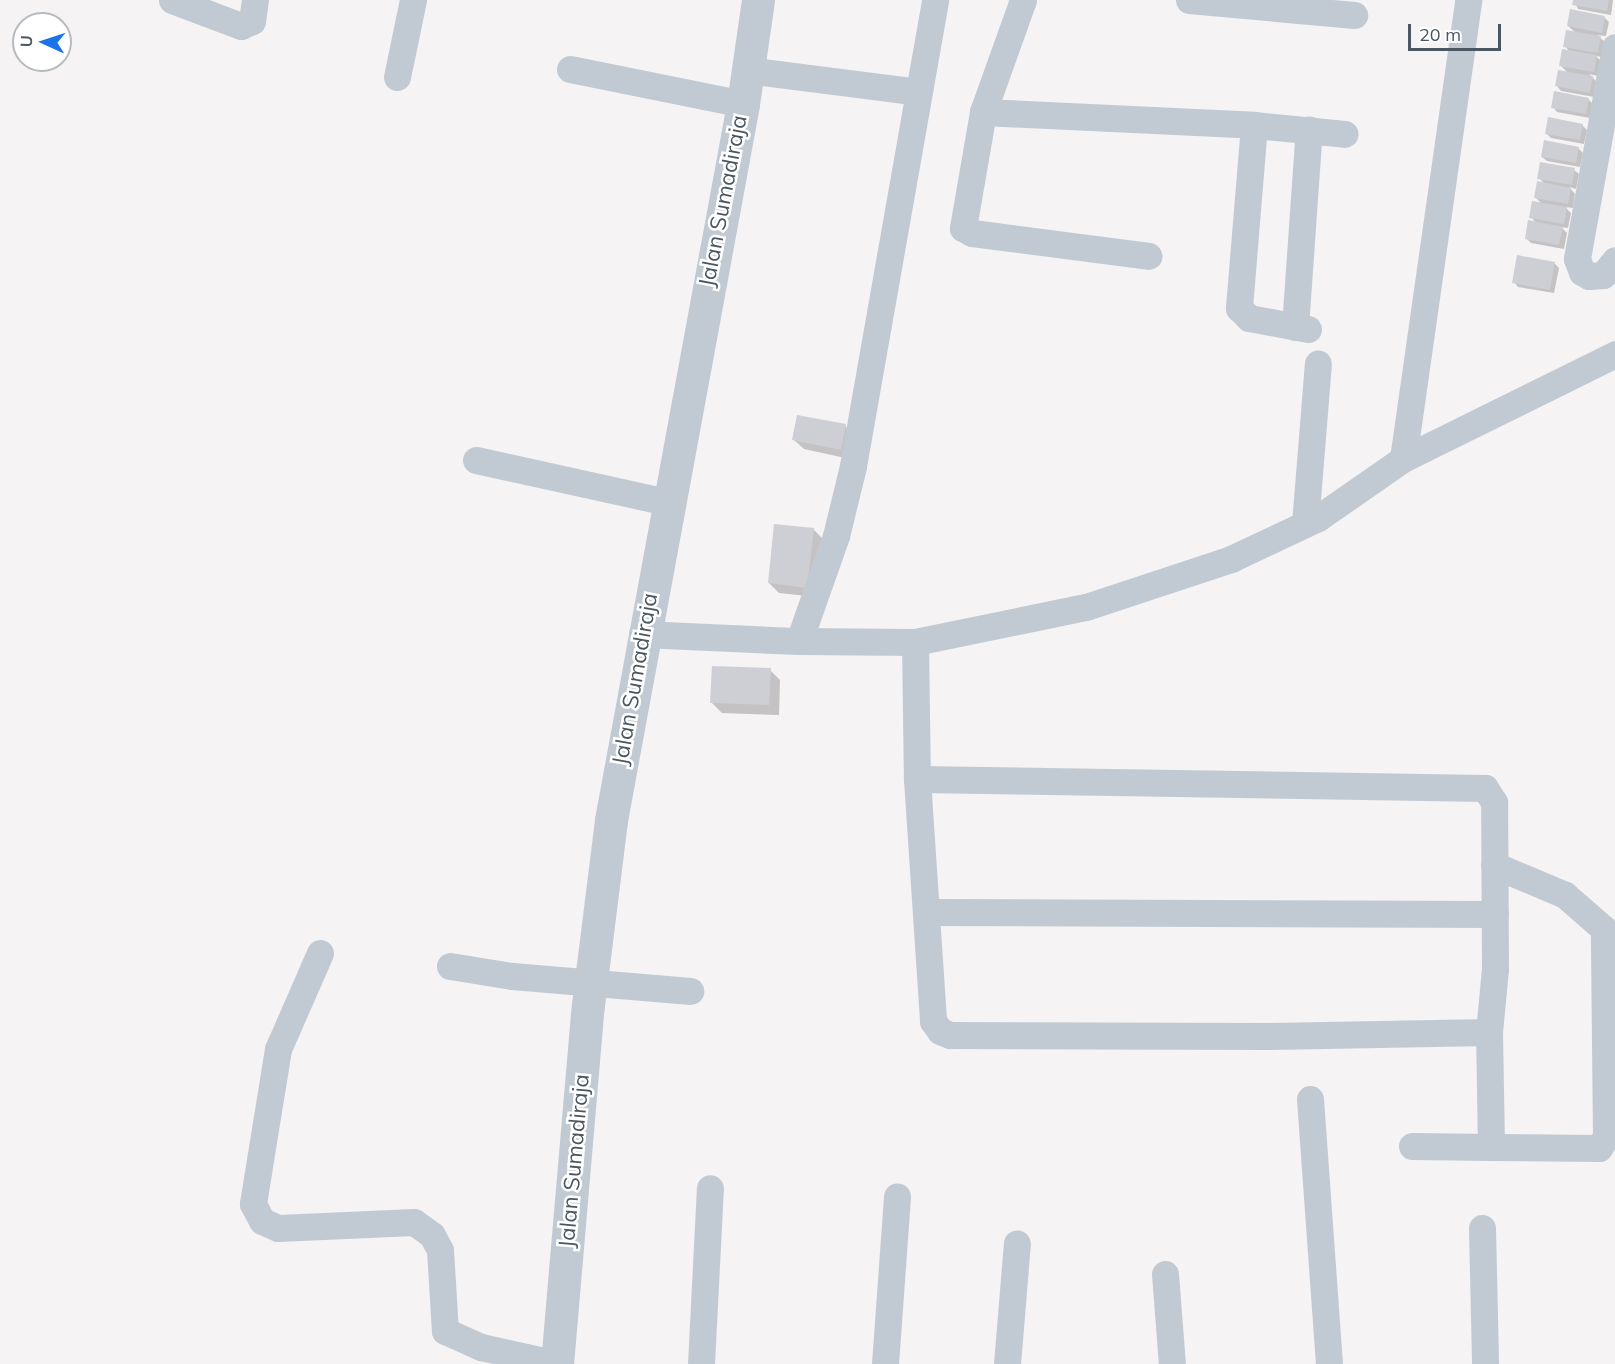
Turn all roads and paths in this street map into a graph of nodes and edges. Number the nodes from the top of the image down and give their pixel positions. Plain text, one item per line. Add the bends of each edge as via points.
1 (172, 0) edge
2 (255, 0) edge
3 (412, 0) edge
4 (758, 0) edge
5 (935, 0) edge
6 (1023, 0) edge
7 (1189, 0) edge
8 (1468, 0) edge
9 (1318, 6) edge
10 (1354, 15) dead end
11 (1615, 47) edge
12 (570, 69) dead end
13 (747, 70) junction
14 (397, 77) dead end
15 (919, 92) junction
16 (743, 104) junction
17 (983, 112) junction
18 (1254, 125) junction
19 (1309, 129) junction
20 (1346, 134) dead end
21 (1149, 256) dead end
22 (1615, 260) edge
23 (1615, 354) edge
24 (1318, 364) dead end
25 (1403, 459) junction
26 (476, 460) dead end
27 (666, 502) junction
28 (1305, 524) junction
29 (642, 634) junction
30 (799, 641) junction
31 (915, 642) junction
32 (917, 779) junction
33 (1494, 865) junction
34 (926, 912) junction
35 (1494, 914) junction
36 (320, 953) dead end
37 (450, 966) dead end
38 (590, 982) junction
39 (690, 992) dead end
40 (1489, 1032) junction
41 (1310, 1099) dead end
42 (1412, 1146) dead end
43 (1491, 1147) junction
44 (710, 1188) dead end
45 (897, 1197) dead end
46 (1482, 1228) dead end
47 (1017, 1243) dead end
48 (1166, 1274) dead end
49 (557, 1364) edge
50 (701, 1364) edge
51 (885, 1364) edge
52 (1007, 1364) edge
53 (1172, 1364) edge
54 (1329, 1364) edge
55 (1485, 1364) edge

1 - 2 street via 241,26 252,21
3 - 14 street
4 - 13 street, Jalan Sumadiraja
5 - 15 street
6 - 17 street
7 - 9 street
8 - 25 street
9 - 10 street
11 - 22 street via 1577,259 1582,272 1589,276 1603,275
12 - 16 street
13 - 15 street
13 - 16 street, Jalan Sumadiraja
15 - 30 street via 853,466 836,536
16 - 27 street, Jalan Sumadiraja
17 - 18 street
17 - 21 street via 963,228 972,233
18 - 19 street
18 - 19 street via 1239,308 1249,318 1301,328
19 - 20 street
23 - 25 street
24 - 28 street
25 - 28 street
26 - 27 street
27 - 29 street, Jalan Sumadiraja
28 - 31 street via 1231,559 1086,607
29 - 30 street
29 - 38 street, Jalan Sumadiraja via 611,820
30 - 31 street
31 - 32 street
32 - 33 street via 1485,788 1494,802
32 - 34 street
33 - 35 street
33 - 43 street via 1565,895 1604,929 1606,1137 1599,1148
34 - 35 street
34 - 40 street via 933,1021 940,1031 950,1035
35 - 40 street
36 - 49 street via 278,1049 254,1204 262,1221 278,1227 414,1222 432,1235 440,1250 446,1331 481,1347
37 - 38 street
38 - 39 street
38 - 49 street, Jalan Sumadiraja
40 - 43 street
41 - 54 street
42 - 43 street
44 - 50 street
45 - 51 street
46 - 55 street
47 - 52 street
48 - 53 street

